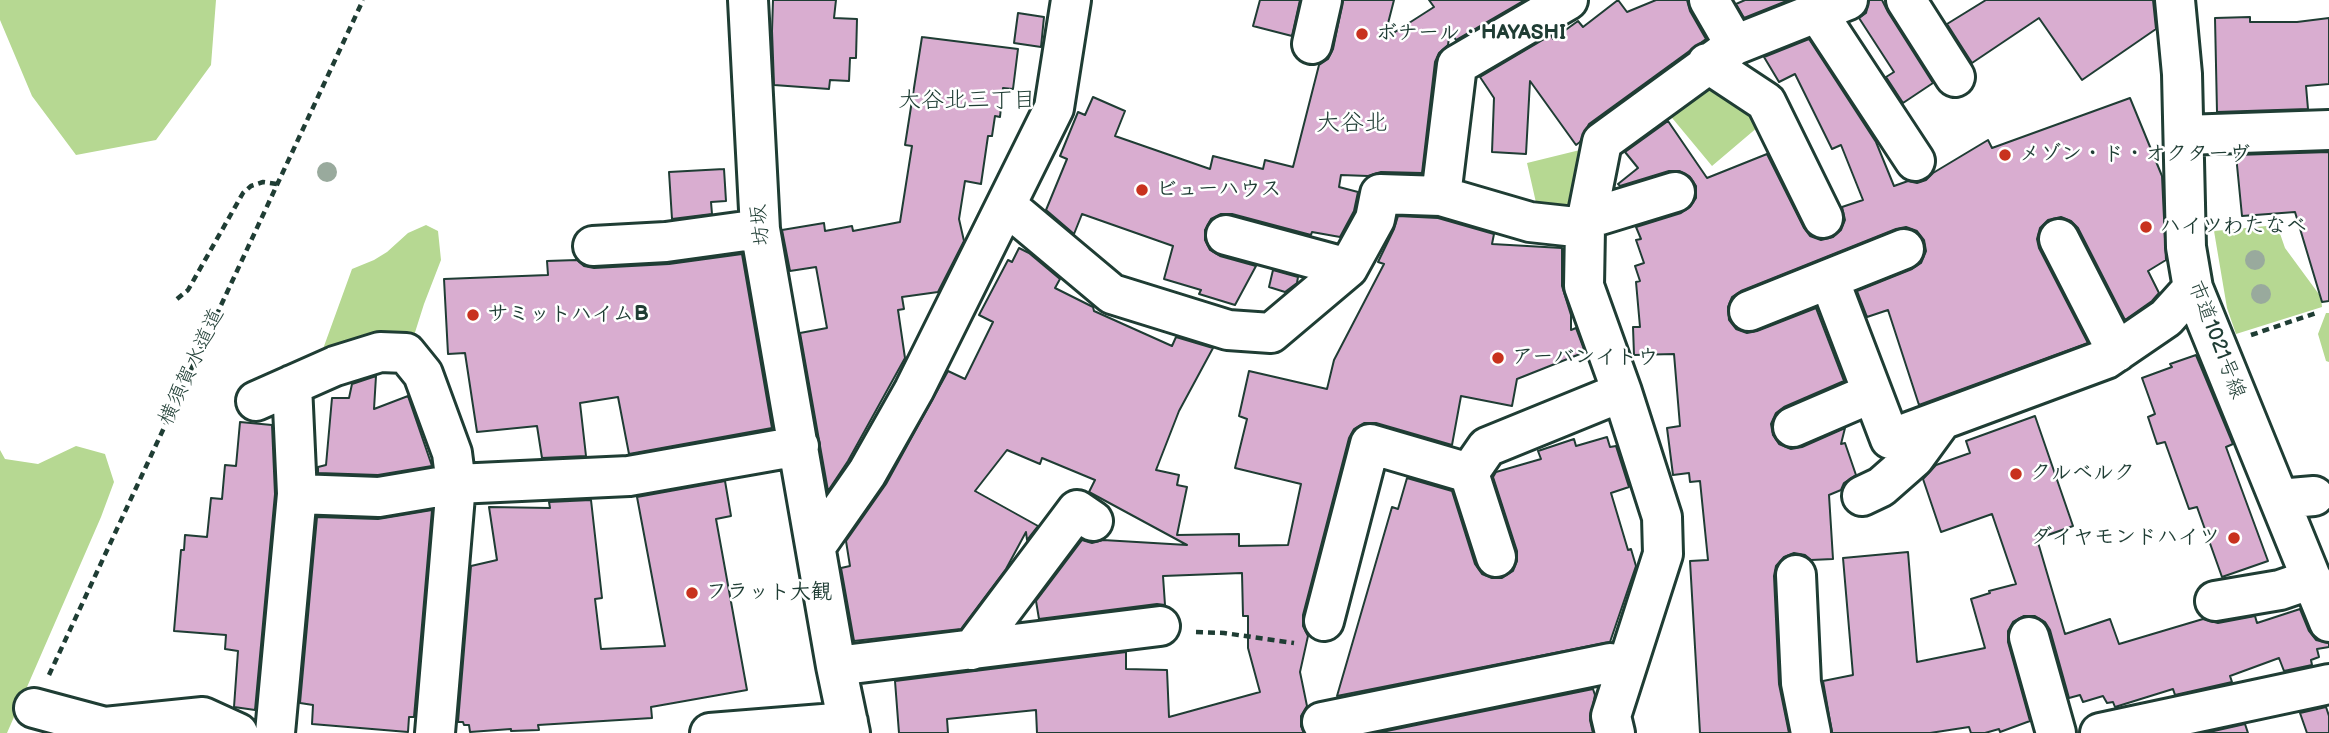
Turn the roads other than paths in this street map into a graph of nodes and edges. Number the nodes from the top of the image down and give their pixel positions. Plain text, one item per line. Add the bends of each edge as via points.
1 (748, 0) edge
2 (1071, 0) edge
3 (1322, 0) edge
4 (1568, 0) edge
5 (1709, 0) edge
6 (1906, 0) edge
7 (2175, 0) edge
8 (1833, 6) edge
9 (1312, 44) dead end
10 (1721, 54) junction
11 (1955, 77) dead end
12 (2329, 130) edge
13 (2183, 135) junction
14 (1915, 162) dead end
15 (1675, 191) dead end
16 (1441, 196) junction
17 (1007, 206) junction
18 (1823, 218) dead end
19 (1586, 223) junction
20 (760, 229) junction
21 (1226, 235) dead end
22 (2059, 240) dead end
23 (593, 246) dead end
24 (1904, 249) dead end
25 (1348, 268) junction
26 (1829, 279) junction
27 (2193, 288) junction
28 (1749, 311) dead end
29 (2117, 352) junction
30 (292, 385) junction
31 (1622, 392) junction
32 (1872, 393) junction
33 (256, 401) dead end
34 (1941, 421) junction
35 (1793, 427) dead end
36 (799, 446) junction
37 (1469, 473) junction
38 (456, 484) junction
39 (297, 494) junction
40 (1862, 496) dead end
41 (1093, 521) dead end
42 (816, 546) junction
43 (1496, 557) dead end
44 (1796, 575) dead end
45 (2312, 579) junction
46 (2215, 601) dead end
47 (2329, 622) edge
48 (1160, 626) road end
49 (1312, 633) road end
50 (2029, 637) dead end
51 (972, 649) junction
52 (836, 666) junction
53 (1626, 668) junction
54 (2329, 684) edge
55 (32, 712) edge
56 (1339, 724) edge
57 (181, 726) edge
58 (849, 728) edge
59 (238, 733) edge
60 (275, 733) edge
61 (435, 733) edge
62 (710, 733) edge
63 (1615, 733) edge
64 (1811, 733) edge
65 (2056, 733) edge
66 (2100, 733) edge

1 - 20 street, 坊坂
2 - 17 street via 1054,108
3 - 9 street
4 - 16 street via 1457,65
5 - 10 street
6 - 11 street
7 - 13 street, 市道1021号線
8 - 10 street
8 - 14 street
10 - 18 street via 1766,102
10 - 19 street via 1602,142
12 - 13 street
13 - 27 street, 市道1021号線 via 2186,247
15 - 19 street
16 - 19 street via 1530,222
16 - 25 street via 1380,194 1375,219
17 - 25 street via 1112,294 1228,330 1271,333
17 - 42 street via 914,390 867,473
19 - 31 street via 1584,286
20 - 23 street
20 - 36 street, 坊坂
21 - 25 street
22 - 29 street
24 - 26 street
26 - 28 street
26 - 32 street
27 - 29 street via 2166,318
27 - 45 street, 市道1021号線 via 2297,498
29 - 34 street
30 - 33 street
30 - 38 street via 380,352 406,352 423,374 452,453
30 - 39 street
31 - 37 street via 1487,447
31 - 53 street via 1662,517 1663,554
32 - 34 street via 1890,439
32 - 35 street
34 - 40 street via 1914,458
36 - 38 street via 629,476
36 - 42 street, 坊坂
37 - 43 street
37 - 49 street via 1370,444 1336,534
38 - 39 street via 379,497
38 - 61 street
39 - 60 street
41 - 51 street via 1077,510
42 - 52 street, 坊坂
44 - 64 street via 1801,683
45 - 46 street via 2280,590
45 - 47 street, 市道1021号線
48 - 51 street
50 - 65 street
51 - 52 street
52 - 58 street, 坊坂
53 - 56 street via 1610,663 1503,670
53 - 63 street via 1611,716
54 - 66 street
55 - 57 street via 105,727
57 - 59 street via 203,717
58 - 62 street

